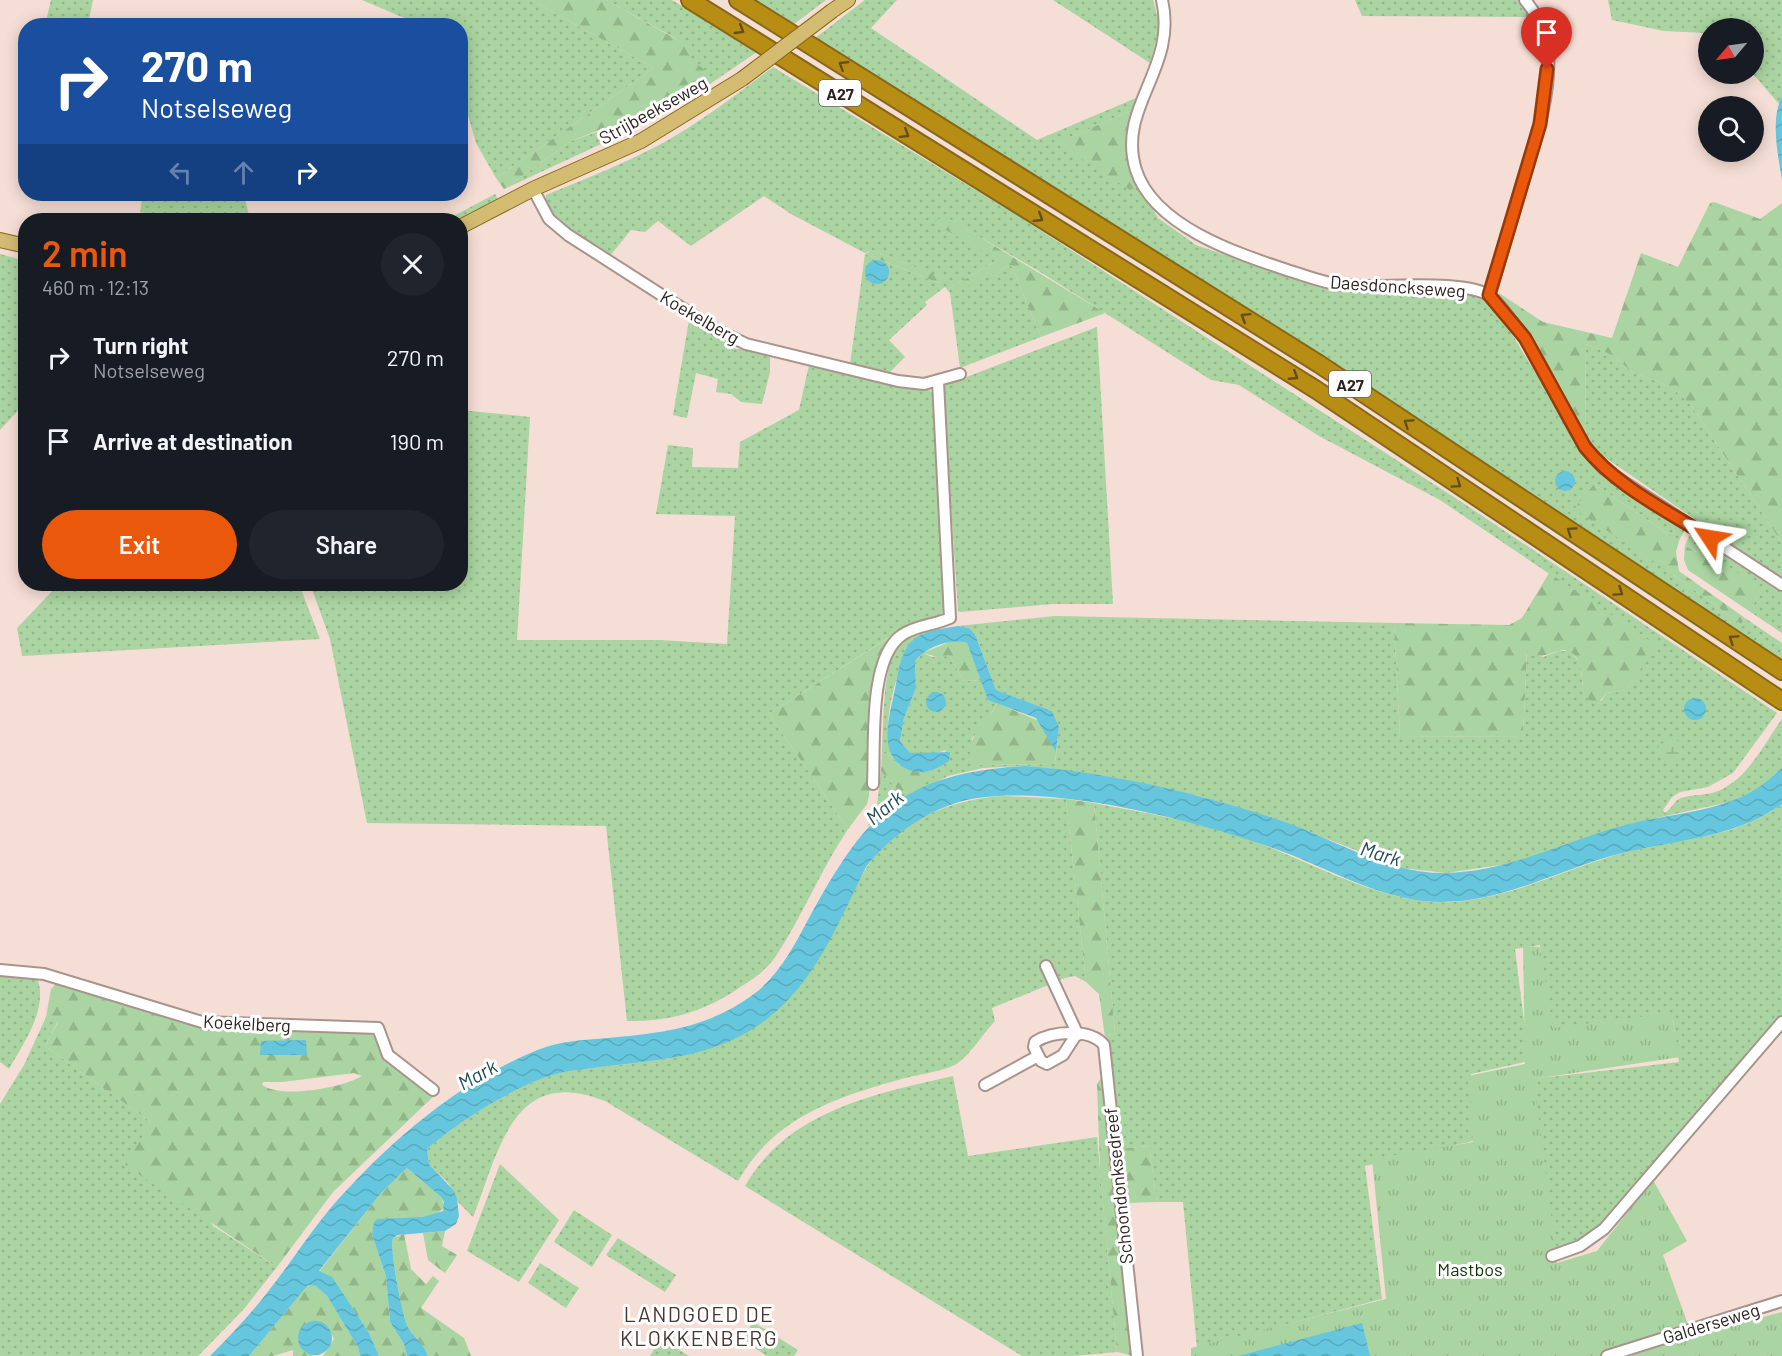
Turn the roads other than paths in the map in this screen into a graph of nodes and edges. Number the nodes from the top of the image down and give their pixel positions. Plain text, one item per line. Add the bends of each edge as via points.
1 (690, 0) edge
2 (738, 0) edge
3 (848, 0) edge
4 (1162, 0) edge
5 (1525, 0) edge
6 (533, 189) junction
7 (468, 222) edge
8 (0, 240) edge
9 (18, 244) edge
10 (1489, 295) junction
11 (960, 374) dead end
12 (938, 382) junction
13 (1782, 585) edge
14 (1782, 671) edge
15 (1782, 701) edge
16 (873, 784) dead end
17 (1046, 966) dead end
18 (0, 970) edge
19 (1782, 1022) edge
20 (1077, 1035) junction
21 (1038, 1056) junction
22 (985, 1085) dead end
23 (433, 1090) dead end
24 (1552, 1256) dead end
25 (1782, 1301) edge
26 (1137, 1356) edge
27 (1607, 1356) edge

1 -> 15 highway, A27 via 1314,389
14 -> 2 highway, A27 via 1319,364
3 - 6 main road, Strijbeekseweg, bridge via 742,79 641,141
4 - 10 street, Daesdonckseweg via 1166,21 1162,52 1136,115 1132,141 1138,175 1152,199 1165,211 1233,251 1327,283 1458,288
5 - 10 street via 1541,23 1545,37 1546,82 1540,124
6 - 7 main road, Strijbeekseweg
6 - 12 street, Koekelberg via 549,219 568,235 727,335 746,344 856,372 924,384
8 - 9 main road
10 - 13 street, Daesdonckseweg via 1525,338 1585,447 1604,469
11 - 12 street, Koekelberg
12 - 16 street via 950,618 904,633 885,654 878,678
17 - 20 street
18 - 23 street, Koekelberg via 44,974 202,1022 378,1028 388,1055
19 - 24 street via 1605,1229 1580,1246
20 - 21 street via 1053,1062 1044,1064
20 - 21 street, Schoondonksedreef via 1053,1035 1038,1040 1034,1045
20 - 26 street, Schoondonksedreef via 1096,1038 1104,1045
21 - 22 street
25 - 27 street, Galderseweg

